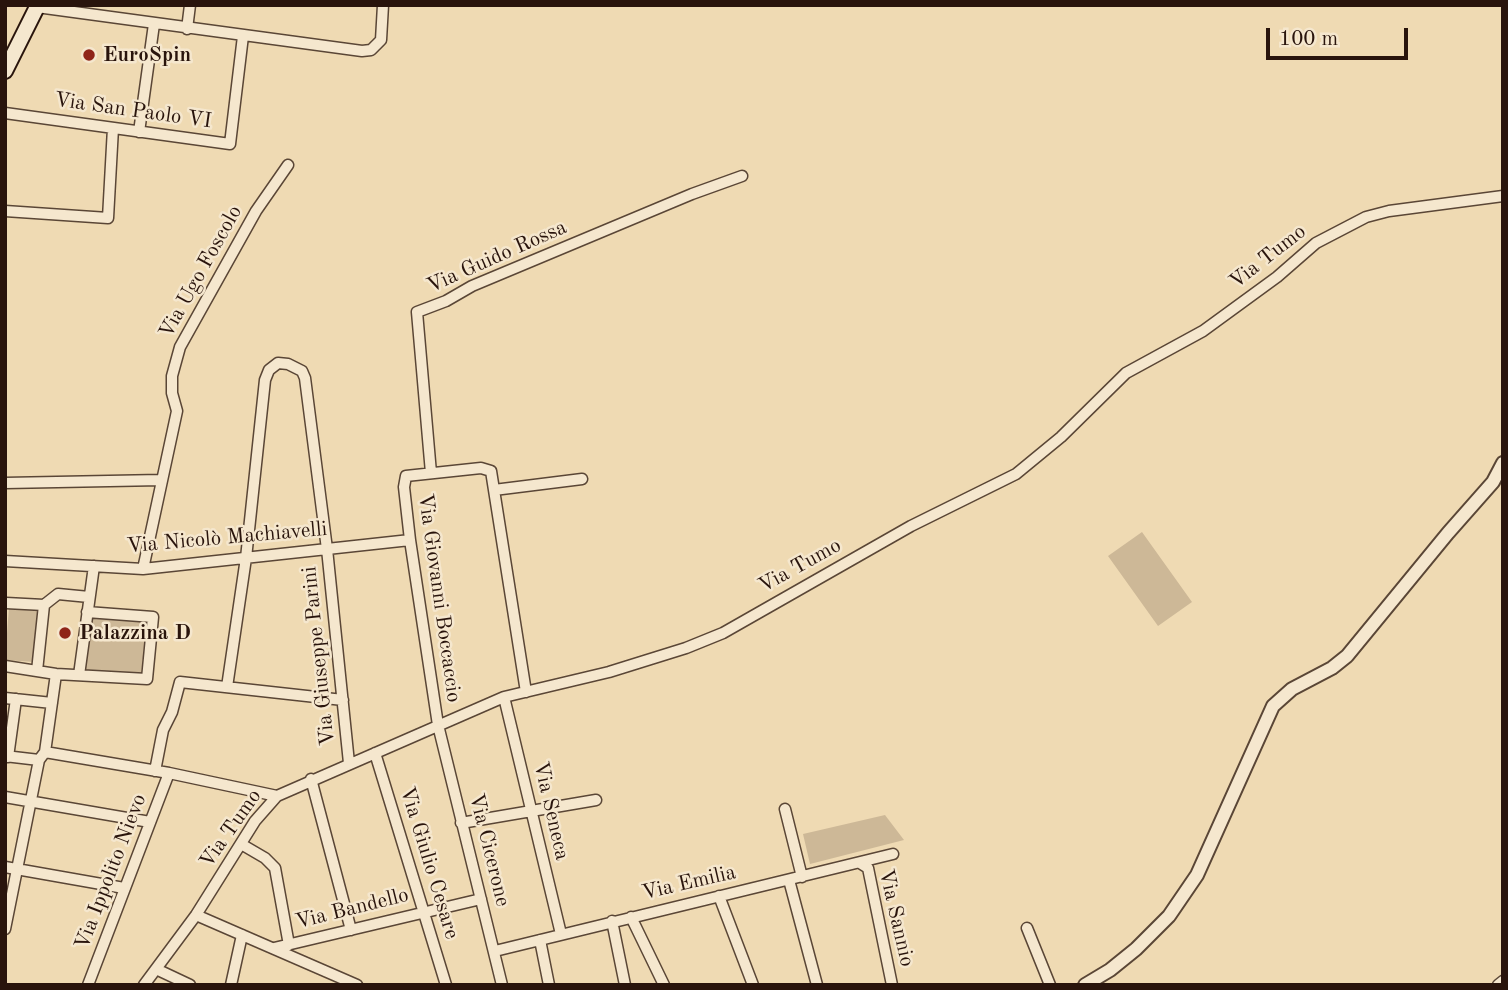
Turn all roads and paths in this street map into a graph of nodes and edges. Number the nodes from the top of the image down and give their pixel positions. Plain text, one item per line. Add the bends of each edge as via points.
1 (190, 5) edge
2 (383, 5) edge
3 (37, 6) edge
4 (154, 24) junction
5 (187, 29) junction
6 (243, 36) junction
7 (5, 71) edge
8 (5, 113) edge
9 (113, 128) junction
10 (139, 131) junction
11 (288, 165) dead end
12 (742, 176) dead end
13 (1503, 196) edge
14 (5, 211) edge
15 (1503, 463) edge
16 (431, 472) junction
17 (582, 479) dead end
18 (161, 480) junction
19 (5, 483) edge
20 (494, 490) junction
21 (410, 540) junction
22 (327, 549) junction
23 (246, 558) junction
24 (6, 563) edge
25 (94, 566) junction
26 (143, 569) junction
27 (89, 597) junction
28 (5, 604) edge
29 (44, 605) junction
30 (87, 612) junction
31 (5, 666) edge
32 (37, 671) junction
33 (56, 674) junction
34 (79, 676) junction
35 (227, 687) junction
36 (526, 692) junction
37 (504, 697) junction
38 (10, 698) edge
39 (343, 701) junction
40 (52, 703) junction
41 (438, 725) junction
42 (375, 753) junction
43 (7, 756) edge
44 (42, 756) junction
45 (349, 763) junction
46 (155, 771) junction
47 (169, 773) junction
48 (311, 779) junction
49 (277, 796) junction
50 (5, 797) edge
51 (596, 800) dead end
52 (31, 802) junction
53 (785, 809) dead end
54 (530, 810) junction
55 (150, 822) junction
56 (461, 823) junction
57 (241, 844) junction
58 (893, 854) dead end
59 (860, 863) junction
60 (5, 867) edge
61 (18, 869) junction
62 (802, 877) junction
63 (789, 880) junction
64 (124, 888) junction
65 (719, 896) junction
66 (481, 900) junction
67 (424, 912) junction
68 (196, 915) junction
69 (631, 917) junction
70 (612, 921) junction
71 (5, 927) edge
72 (1027, 928) dead end
73 (351, 930) junction
74 (561, 934) junction
75 (242, 935) junction
76 (540, 940) junction
77 (289, 945) junction
78 (274, 948) junction
79 (495, 951) junction
80 (152, 976) edge
81 (1503, 981) edge
82 (88, 985) edge
83 (144, 985) edge
84 (190, 985) edge
85 (231, 985) edge
86 (357, 985) edge
87 (446, 985) edge
88 (502, 985) edge
89 (549, 985) edge
90 (625, 985) edge
91 (664, 985) edge
92 (753, 985) edge
93 (817, 985) edge
94 (892, 985) edge
95 (1050, 985) edge
96 (1085, 985) edge
97 (1498, 985) edge

1 - 5 street
2 - 6 street via 382,40 371,50
3 - 4 street
3 - 7 main road
4 - 5 street
4 - 10 street
5 - 6 street
6 - 10 street, Via San Paolo VI via 230,144
8 - 9 street, Via San Paolo VI
9 - 10 street, Via San Paolo VI
9 - 14 street via 108,218
11 - 18 street, Via Ugo Foscolo via 256,211 180,347 172,376 177,411
12 - 16 street, Via Guido Rossa via 417,312
13 - 36 street, Via Tumo via 1366,217 1316,243 1203,331 1126,373 1016,474 900,532 723,633
15 - 96 street via 1493,482 1347,656 1273,706 1197,875 1169,916 1136,949
16 - 20 street via 481,468 491,471
16 - 21 street, Via Giovanni Boccaccio via 405,482
17 - 20 street
18 - 19 street
18 - 26 street, Via Ugo Foscolo
20 - 36 street
21 - 22 street, Via Nicolò Machiavelli
21 - 41 street, Via Giovanni Boccaccio
22 - 23 street, Via Nicolò Machiavelli
22 - 23 street, Via Giuseppe Parini via 304,378 302,371 278,363 269,370 264,395
22 - 39 street, Via Giuseppe Parini
23 - 26 street, Via Nicolò Machiavelli
23 - 35 street
24 - 25 street, Via Nicolò Machiavelli
25 - 26 street, Via Nicolò Machiavelli
25 - 27 street
27 - 29 street via 58,594
27 - 30 street
28 - 29 street
29 - 32 street
30 - 34 street
30 - 34 street via 153,617 147,679
31 - 32 street
32 - 33 street
33 - 34 street
33 - 40 street
35 - 39 street
35 - 46 street via 180,682
36 - 37 street, Via Tumo
37 - 41 street, Via Tumo
37 - 54 street, Via Seneca
38 - 40 street
38 - 43 street
39 - 45 street, Via Giuseppe Parini
40 - 44 street
41 - 42 street, Via Tumo
41 - 56 street, Via Cicerone
42 - 45 street, Via Tumo
42 - 67 street, Via Giulio Cesare
43 - 44 street
44 - 46 street
44 - 52 street
45 - 48 street, Via Tumo
46 - 47 street
47 - 49 street
47 - 55 street, Via Ippolito Nievo
48 - 49 street, Via Tumo
48 - 73 street
49 - 57 street, Via Tumo
50 - 52 street
51 - 54 street
52 - 55 street
52 - 61 street
53 - 62 street
54 - 56 street
54 - 74 street, Via Seneca
55 - 64 street, Via Ippolito Nievo
56 - 66 street, Via Cicerone
57 - 68 street, Via Tumo
57 - 77 street via 275,868
58 - 59 street, Via Emilia
59 - 62 street, Via Emilia
59 - 94 street, Via Sannio via 868,868
60 - 61 street
61 - 64 street
61 - 71 street
62 - 63 street, Via Emilia
63 - 65 street, Via Emilia
63 - 93 street
64 - 82 street, Via Ippolito Nievo
65 - 69 street, Via Emilia
65 - 92 street
66 - 67 street, Via Bandello
66 - 79 street, Via Cicerone
67 - 73 street, Via Bandello
67 - 87 street, Via Giulio Cesare
68 - 75 street
68 - 80 street, Via Tumo
69 - 70 street, Via Emilia
69 - 91 street
70 - 74 street, Via Emilia
70 - 90 street
72 - 95 street
73 - 77 street, Via Bandello
74 - 76 street, Via Emilia
75 - 78 street
75 - 85 street
76 - 79 street, Via Emilia
76 - 89 street
77 - 78 street, Via Bandello
78 - 86 street
79 - 88 street, Via Cicerone
80 - 83 street, Via Tumo
80 - 84 street
81 - 97 street

